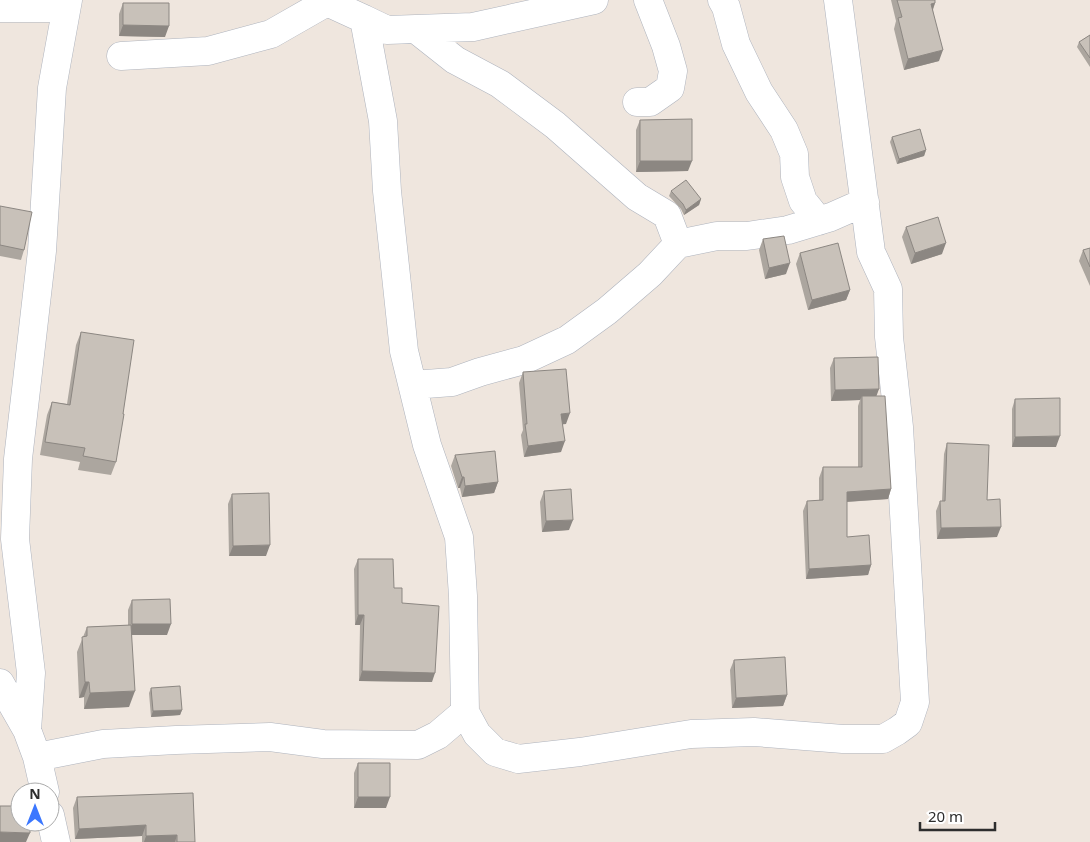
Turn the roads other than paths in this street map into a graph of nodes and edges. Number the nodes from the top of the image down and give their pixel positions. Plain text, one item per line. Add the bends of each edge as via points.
1 (594, 0) edge
2 (648, 0) edge
3 (722, 0) edge
4 (838, 0) edge
5 (327, 1) edge
6 (67, 4) edge
7 (0, 8) edge
8 (364, 19) junction
9 (417, 30) junction
10 (121, 56) dead end
11 (637, 102) dead end
12 (865, 202) junction
13 (819, 221) junction
14 (678, 244) junction
15 (413, 385) junction
16 (0, 683) edge
17 (465, 712) junction
18 (27, 730) junction
19 (37, 757) junction
20 (43, 782) edge

1 - 9 street via 473,27
2 - 11 street via 672,71 670,88 650,102
3 - 13 street via 736,44 794,154 803,201
4 - 12 street
5 - 8 street
5 - 10 street via 271,34 217,49
6 - 7 street
6 - 18 street via 52,88 42,251 18,459 15,538 31,673
8 - 9 street via 387,30
8 - 15 street via 384,121 387,191 404,351
9 - 14 street via 455,60 500,84 556,125 637,197 667,215
12 - 13 street
12 - 17 street via 871,252 888,289 916,702 908,723 883,739 754,732 691,734 518,759 495,752 478,734
13 - 14 street via 788,230 747,236 717,236
14 - 15 street via 650,274 567,340 524,360 452,382
15 - 17 street via 427,445 458,537 463,596
16 - 18 street
17 - 19 street via 438,735 418,745 323,744 270,737 103,744
18 - 19 street
19 - 20 street

